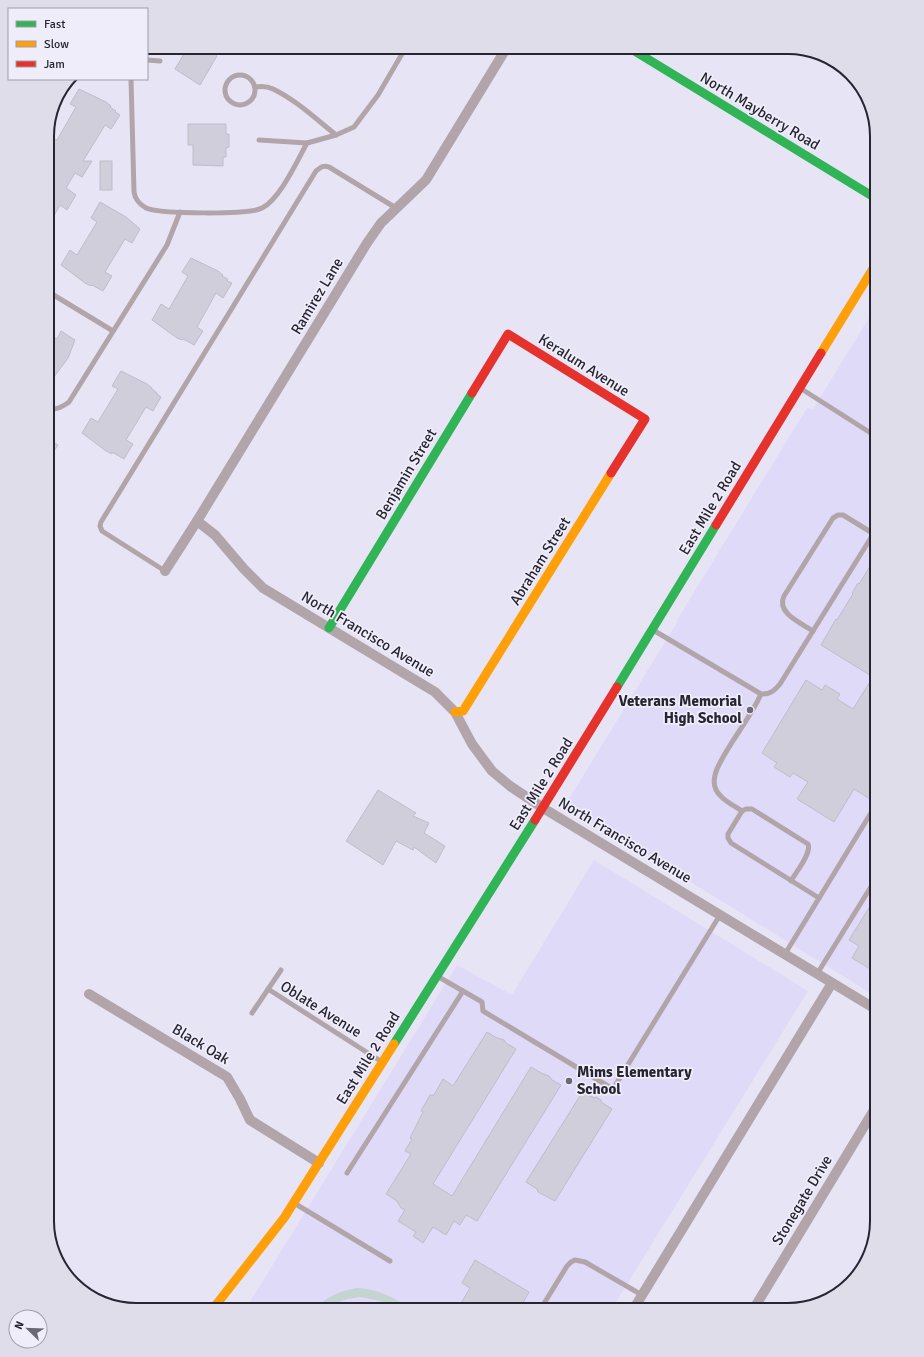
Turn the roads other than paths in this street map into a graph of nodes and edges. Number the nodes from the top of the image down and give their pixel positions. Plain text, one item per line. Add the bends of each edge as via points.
1 (402, 54) edge
2 (503, 54) edge
3 (639, 54) edge
4 (148, 60) edge
5 (160, 61) dead end
6 (131, 80) edge
7 (255, 87) junction
8 (336, 134) junction
9 (259, 140) dead end
10 (306, 143) junction
11 (870, 195) edge
12 (396, 208) junction
13 (180, 212) junction
14 (870, 273) edge
15 (54, 295) edge
16 (113, 331) junction
17 (508, 334) joint
18 (800, 388) junction
19 (54, 410) edge
20 (645, 419) joint
21 (870, 433) edge
22 (197, 521) junction
23 (870, 532) edge
24 (870, 540) edge
25 (165, 570) joint
26 (329, 628) junction
27 (652, 629) junction
28 (813, 631) junction
29 (761, 694) junction
30 (455, 712) junction
31 (543, 808) junction
32 (742, 811) junction
33 (870, 814) edge
34 (791, 880) junction
35 (870, 888) edge
36 (819, 898) junction
37 (720, 915) junction
38 (785, 954) junction
39 (281, 970) dead end
40 (817, 974) junction
41 (437, 976) junction
42 (832, 983) junction
43 (268, 989) junction
44 (463, 991) junction
45 (89, 994) dead end
46 (870, 1006) edge
47 (252, 1013) dead end
48 (382, 1062) junction
49 (870, 1117) edge
50 (318, 1163) junction
51 (347, 1173) dead end
52 (294, 1202) junction
53 (390, 1261) dead end
54 (642, 1295) junction
55 (217, 1303) edge
56 (544, 1303) edge
57 (637, 1303) edge
58 (757, 1303) edge

1 - 8 lane via 378,95 354,128
2 - 12 street, Ramirez Lane via 426,180
3 - 11 main road, North Mayberry Road
4 - 5 lane
6 - 13 lane via 135,197 142,205 151,209
7 - 7 lane via 249,78 239,75 226,83 226,98 234,104 243,105 254,96
7 - 8 lane via 272,89
8 - 10 lane
9 - 10 lane
10 - 13 lane via 275,198 262,209 254,212
12 - 22 street, Ramirez Lane via 367,243
12 - 25 lane via 329,167 321,166 316,171 101,522 102,531
13 - 16 lane via 167,244
14 - 18 main road, East Mile 2 Road
15 - 16 lane
16 - 19 lane via 69,402
17 - 20 main road, Keralum Avenue
17 - 26 main road, Benjamin Street
18 - 21 lane
18 - 27 main road, East Mile 2 Road
20 - 30 main road, Abraham Street via 463,710
22 - 25 street, Ramirez Lane
22 - 26 street, North Francisco Avenue via 215,535 263,588
23 - 28 lane via 843,515 833,518 784,596 782,604 785,612
24 - 28 lane
26 - 30 street, North Francisco Avenue via 435,692
27 - 29 lane
27 - 31 main road, East Mile 2 Road
28 - 29 lane via 776,688 771,693
29 - 32 lane via 715,773 715,787 720,795
30 - 31 street, North Francisco Avenue via 472,744 492,771
31 - 37 street, North Francisco Avenue
31 - 41 main road, East Mile 2 Road
32 - 34 lane via 728,834 729,840
32 - 34 lane via 752,809 810,846 809,852
33 - 36 lane
34 - 36 lane
35 - 40 lane
36 - 38 lane
37 - 38 street, North Francisco Avenue
37 - 44 lane via 613,1088 483,1010 482,1002
38 - 40 street, North Francisco Avenue
39 - 43 lane, Oblate Avenue
40 - 42 street, North Francisco Avenue
41 - 44 lane
41 - 48 main road, East Mile 2 Road
42 - 46 street, North Francisco Avenue
42 - 54 street
43 - 47 lane, Oblate Avenue
43 - 48 lane, Oblate Avenue
44 - 51 lane
45 - 50 street, Black Oak via 227,1077 250,1120
48 - 50 main road, East Mile 2 Road
49 - 58 street, Stonegate Drive
50 - 52 main road, East Mile 2 Road
52 - 53 lane
52 - 55 main road, East Mile 2 Road
54 - 56 lane via 585,1262 575,1260 567,1266
54 - 57 street

